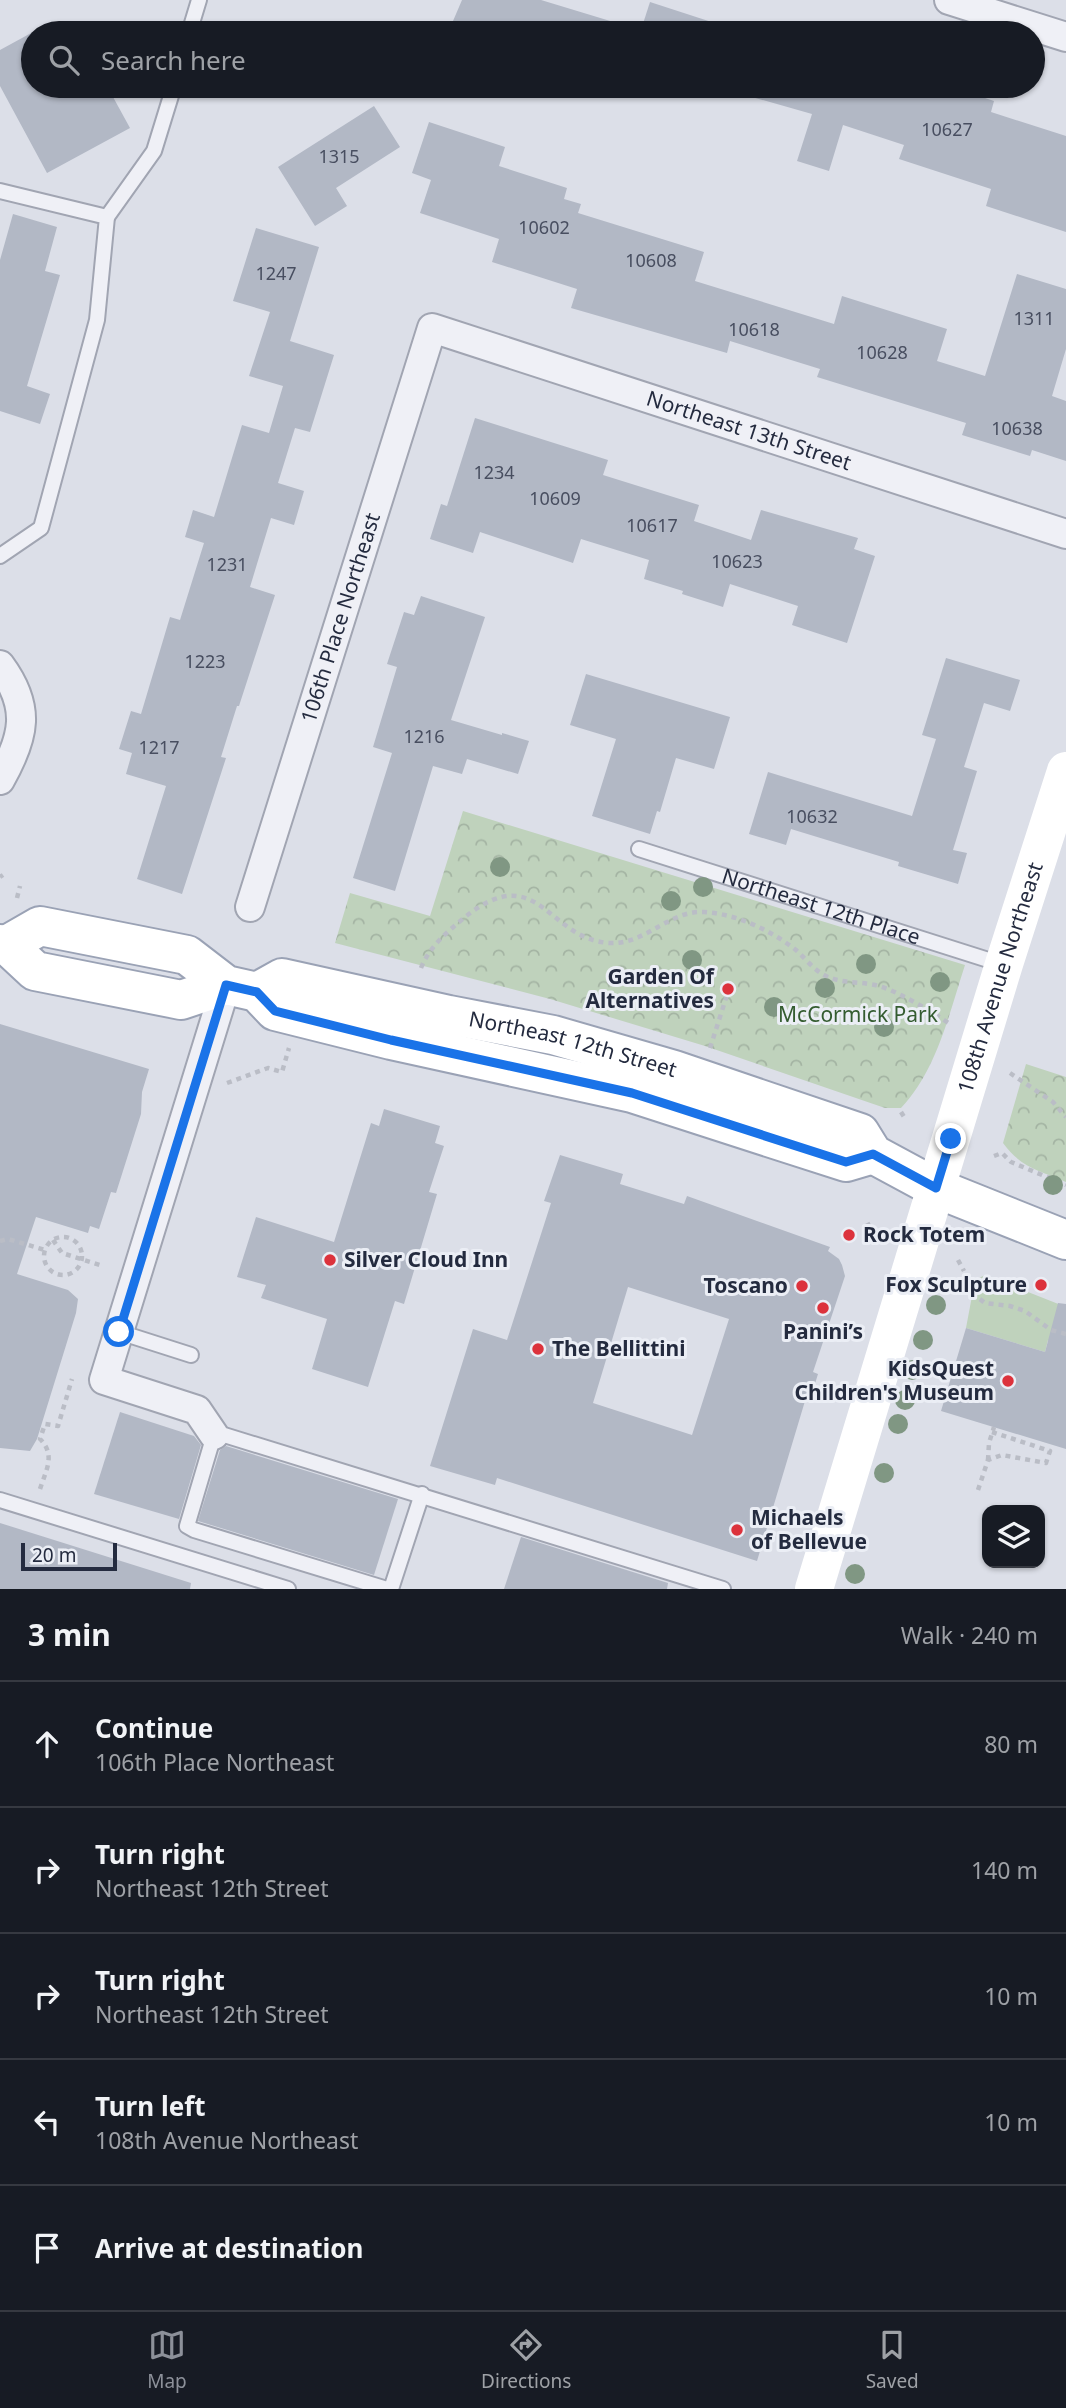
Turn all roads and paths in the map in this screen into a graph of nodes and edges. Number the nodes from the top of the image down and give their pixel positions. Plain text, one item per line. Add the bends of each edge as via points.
1 (199, 0) edge
2 (949, 0) edge
3 (193, 21) edge
4 (1015, 21) edge
5 (1045, 30) edge
6 (1066, 37) edge
7 (170, 98) edge
8 (0, 191) edge
9 (107, 217) junction
10 (432, 328) joint
11 (1066, 534) edge
12 (0, 556) edge
13 (0, 665) edge
14 (1066, 772) edge
15 (0, 780) edge
16 (639, 849) dead end
17 (20, 886) dead end
18 (17, 898) dead end
19 (250, 907) dead end
20 (4, 944) edge
21 (1004, 964) junction
22 (421, 968) dead end
23 (242, 988) junction
24 (728, 992) dead end
25 (950, 1024) dead end
26 (289, 1047) dead end
27 (709, 1051) dead end
28 (1010, 1073) dead end
29 (228, 1083) dead end
30 (901, 1112) dead end
31 (1066, 1117) edge
32 (905, 1120) dead end
33 (994, 1156) dead end
34 (1066, 1185) edge
35 (936, 1188) junction
36 (874, 1222) dead end
37 (866, 1226) dead end
38 (52, 1240) junction
39 (1066, 1240) edge
40 (0, 1241) edge
41 (45, 1250) junction
42 (82, 1259) junction
43 (958, 1260) dead end
44 (100, 1265) dead end
45 (964, 1271) dead end
46 (956, 1281) dead end
47 (119, 1332) junction
48 (1066, 1334) edge
49 (191, 1355) dead end
50 (70, 1385) dead end
51 (214, 1435) junction
52 (988, 1460) junction
53 (978, 1490) dead end
54 (422, 1494) junction
55 (38, 1496) dead end
56 (0, 1500) edge
57 (288, 1589) edge
58 (387, 1589) edge
59 (723, 1589) edge
60 (814, 1589) edge

1 - 3 lane
2 - 4 street
5 - 6 street
7 - 9 lane via 154,151
8 - 9 lane
9 - 12 lane via 97,320 41,528
10 - 11 street, Northeast 13th Street
10 - 19 street, 106th Place Northeast
13 - 15 street via 14,684 22,707 12,759
14 - 21 main road, 108th Avenue Northeast
16 - 21 lane, Northeast 12th Place
17 - 18 path
20 - 23 main road via 40,926 187,955
21 - 35 main road, 108th Avenue Northeast
22 - 25 path via 444,934 484,902 511,894 553,913 575,933 612,944 637,939 680,915 703,912 765,929 821,973 842,982 877,985
23 - 35 main road, Northeast 12th Street via 282,978 553,1035 860,1133 873,1154
23 - 47 street
24 - 27 path
26 - 29 path via 282,1072 268,1068
28 - 31 path via 1053,1102
30 - 32 path
33 - 34 path via 1002,1153 1011,1162
35 - 39 main road, Northeast 12th Street
35 - 60 main road, 108th Avenue Northeast
36 - 37 path
38 - 41 path
38 - 42 path via 62,1253
38 - 42 path via 70,1239 79,1247
40 - 41 path via 8,1239
41 - 42 path via 48,1268 58,1275 71,1274
42 - 44 path
43 - 45 path
46 - 48 path via 985,1303 1025,1311
47 - 49 lane
47 - 51 street via 103,1380 197,1409
50 - 55 path via 58,1426 45,1424 40,1439 50,1456
51 - 54 lane
51 - 58 lane via 187,1526
52 - 52 path via 993,1430 1050,1451 1046,1464 1002,1455
52 - 53 path
54 - 58 lane via 392,1586
54 - 59 lane
56 - 57 lane

